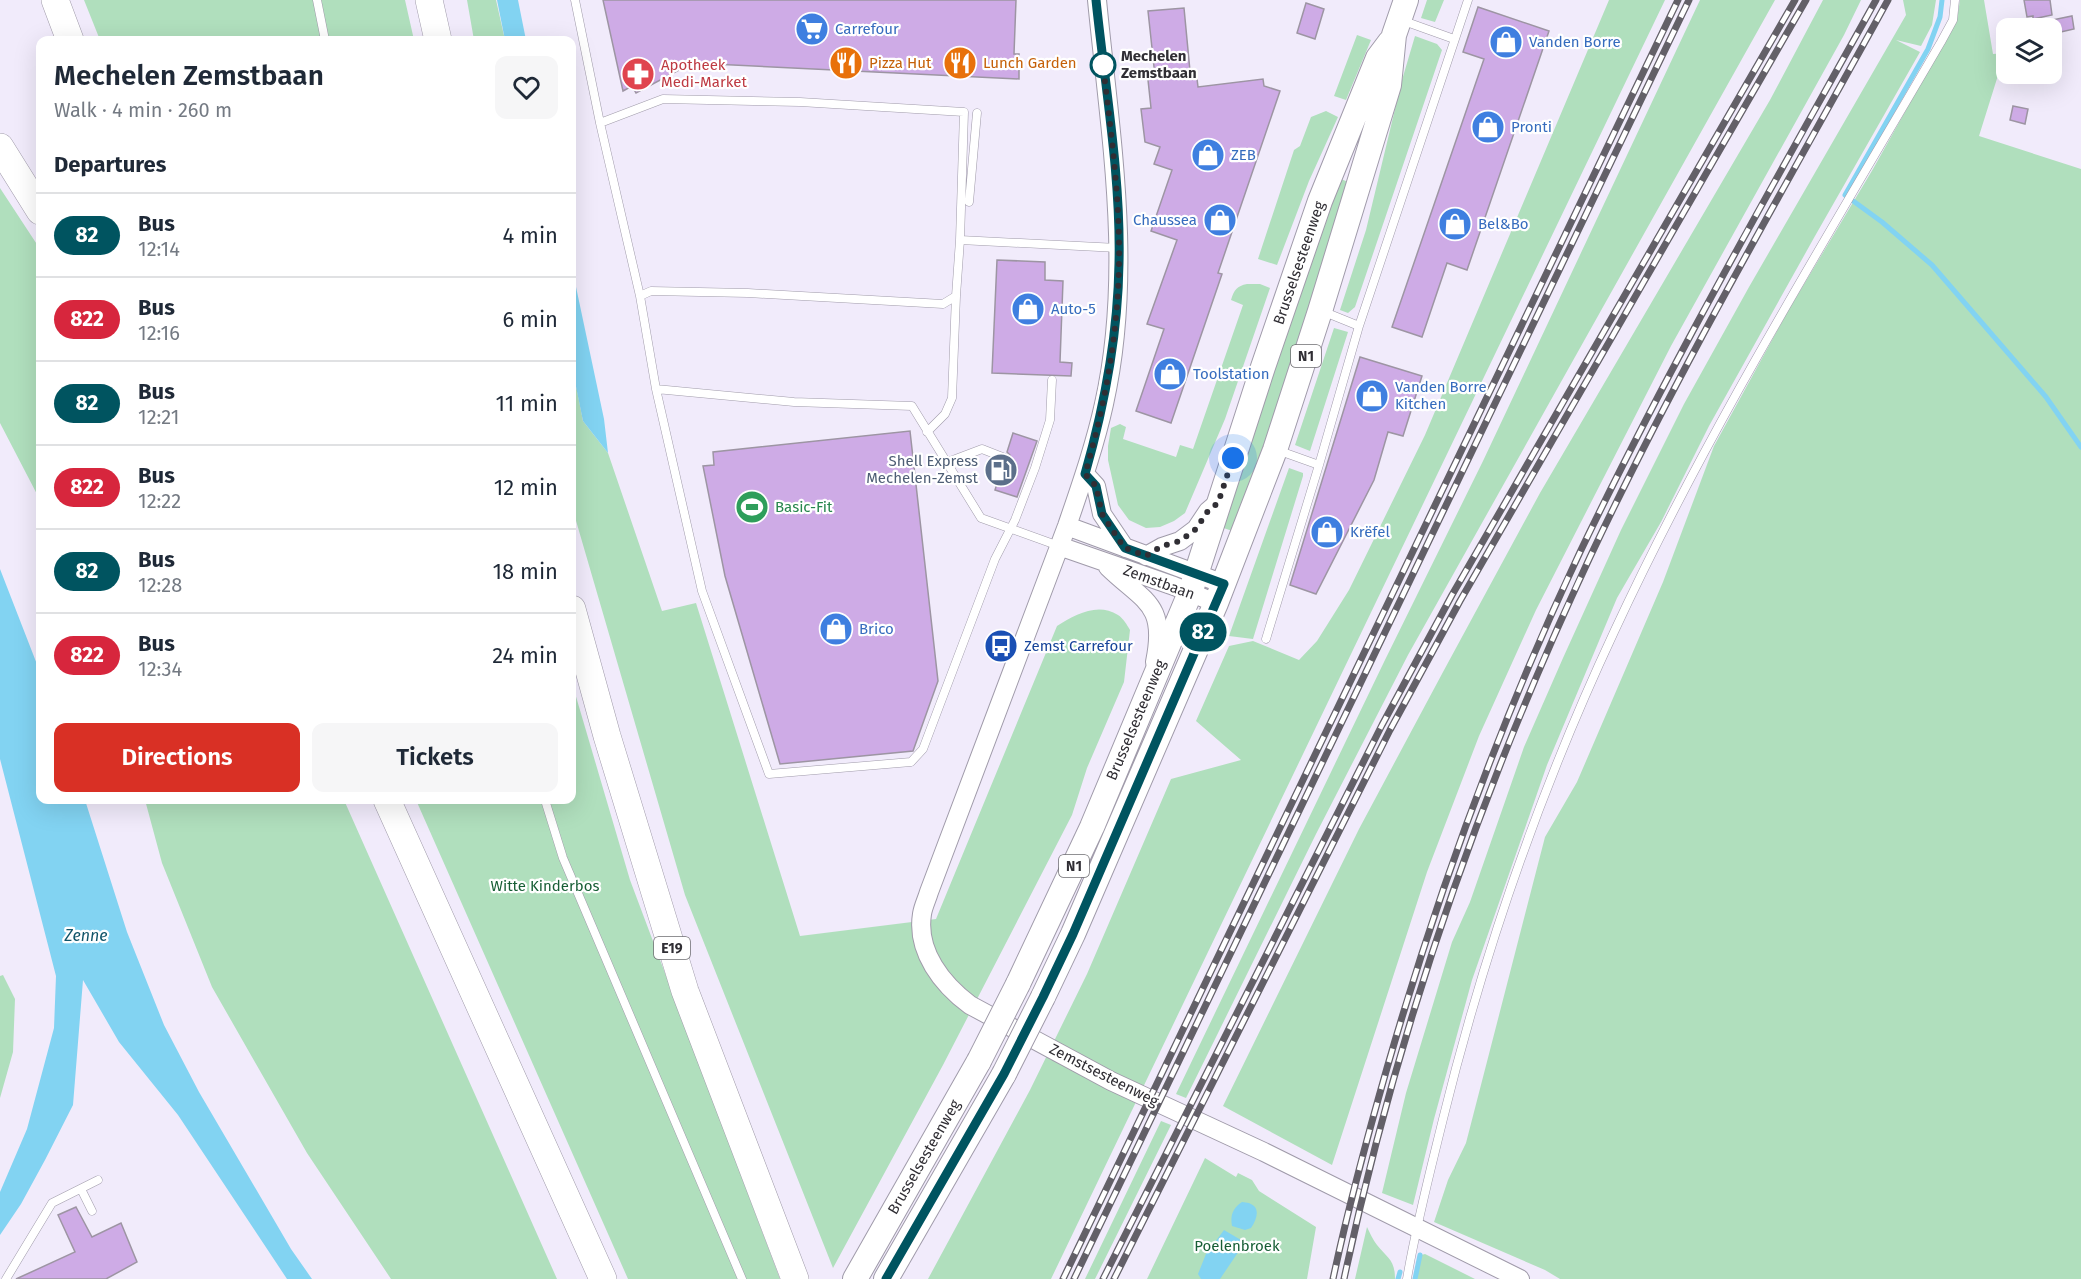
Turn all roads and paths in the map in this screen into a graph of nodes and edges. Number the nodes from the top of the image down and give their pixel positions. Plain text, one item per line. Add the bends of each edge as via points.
1 (56, 0) edge
2 (317, 0) edge
3 (429, 0) edge
4 (575, 0) edge
5 (1096, 0) edge
6 (1468, 0) edge
7 (1955, 0) edge
8 (1400, 18) edge
9 (68, 36) edge
10 (325, 36) edge
11 (437, 36) edge
12 (1454, 39) junction
13 (977, 113) dead end
14 (600, 123) junction
15 (0, 147) edge
16 (969, 202) dead end
17 (36, 205) edge
18 (960, 240) junction
19 (1119, 248) junction
20 (639, 296) junction
21 (956, 296) junction
22 (1320, 311) junction
23 (1359, 326) junction
24 (1052, 380) dead end
25 (656, 389) junction
26 (927, 432) junction
27 (1275, 450) junction
28 (1005, 458) dead end
29 (945, 463) junction
30 (1319, 465) junction
31 (1085, 474) junction
32 (1218, 503) junction
33 (1067, 526) junction
34 (1010, 529) junction
35 (1059, 546) junction
36 (1125, 548) junction
37 (1146, 556) junction
38 (1102, 561) junction
39 (1193, 584) junction
40 (1220, 594) junction
41 (576, 624) edge
42 (1266, 639) dead end
43 (1150, 684) junction
44 (389, 804) edge
45 (546, 804) edge
46 (98, 1180) dead end
47 (81, 1189) junction
48 (92, 1211) dead end
49 (1417, 1227) junction
50 (6, 1279) edge
51 (603, 1279) edge
52 (742, 1279) edge
53 (795, 1279) edge
54 (855, 1279) edge
55 (886, 1279) edge
56 (1407, 1279) edge
57 (1520, 1279) edge

1 - 9 highway
2 - 10 lane
3 - 11 highway
4 - 14 lane
5 - 19 street via 1116,181
6 - 12 lane
7 - 49 lane via 1953,20 1704,452 1588,689 1537,815 1488,957 1463,1036
8 - 12 lane
8 - 22 main road, Brusselsesteenweg / N1 via 1389,85
8 - 32 main road, Brusselsesteenweg / N1 via 1378,58 1320,201
12 - 23 lane
13 - 16 lane
14 - 18 lane via 663,99 964,112
14 - 20 lane
15 - 17 highway
18 - 19 lane
18 - 21 lane
19 - 31 street via 1114,343 1105,402
20 - 21 lane via 651,291 738,293 943,304
20 - 25 lane
21 - 26 lane via 952,398 945,414
22 - 23 lane
22 - 27 main road, Brusselsesteenweg / N1
23 - 30 lane
24 - 34 lane via 1050,420
25 - 26 lane via 794,402 912,406
25 - 34 lane via 702,591 769,774 910,762 917,756
26 - 29 lane
27 - 30 lane
27 - 40 main road, Brusselsesteenweg / N1
28 - 29 lane via 982,449
29 - 34 lane via 981,518
30 - 42 lane
31 - 33 street
31 - 36 street, Zemstbaan via 1096,486 1102,514
32 - 37 street, Zemstbaan via 1180,541
32 - 39 main road, Brusselsesteenweg / N1
33 - 35 street
33 - 36 street, Zemstbaan
34 - 35 lane
35 - 38 street, Zemstbaan
35 - 49 street, Zemstsesteenweg via 922,914 931,962 952,992 970,1005 1111,1081
36 - 37 street, Zemstbaan
37 - 39 street, Zemstbaan
38 - 39 street, Zemstbaan
38 - 43 street, Zemstbaan via 1140,593 1157,619
39 - 40 street, Zemstbaan
39 - 43 main road, Brusselsesteenweg / N1
40 - 55 main road, Brusselsesteenweg / N1, bridge via 1043,997 1004,1074
41 - 53 highway, E19 via 685,991
43 - 54 main road, Brusselsesteenweg / N1, bridge via 1092,827 1018,984 979,1061
44 - 51 highway
45 - 52 lane via 563,858
46 - 47 lane
47 - 48 lane
47 - 50 lane via 52,1203
49 - 56 lane
49 - 57 street, Zemstsesteenweg

